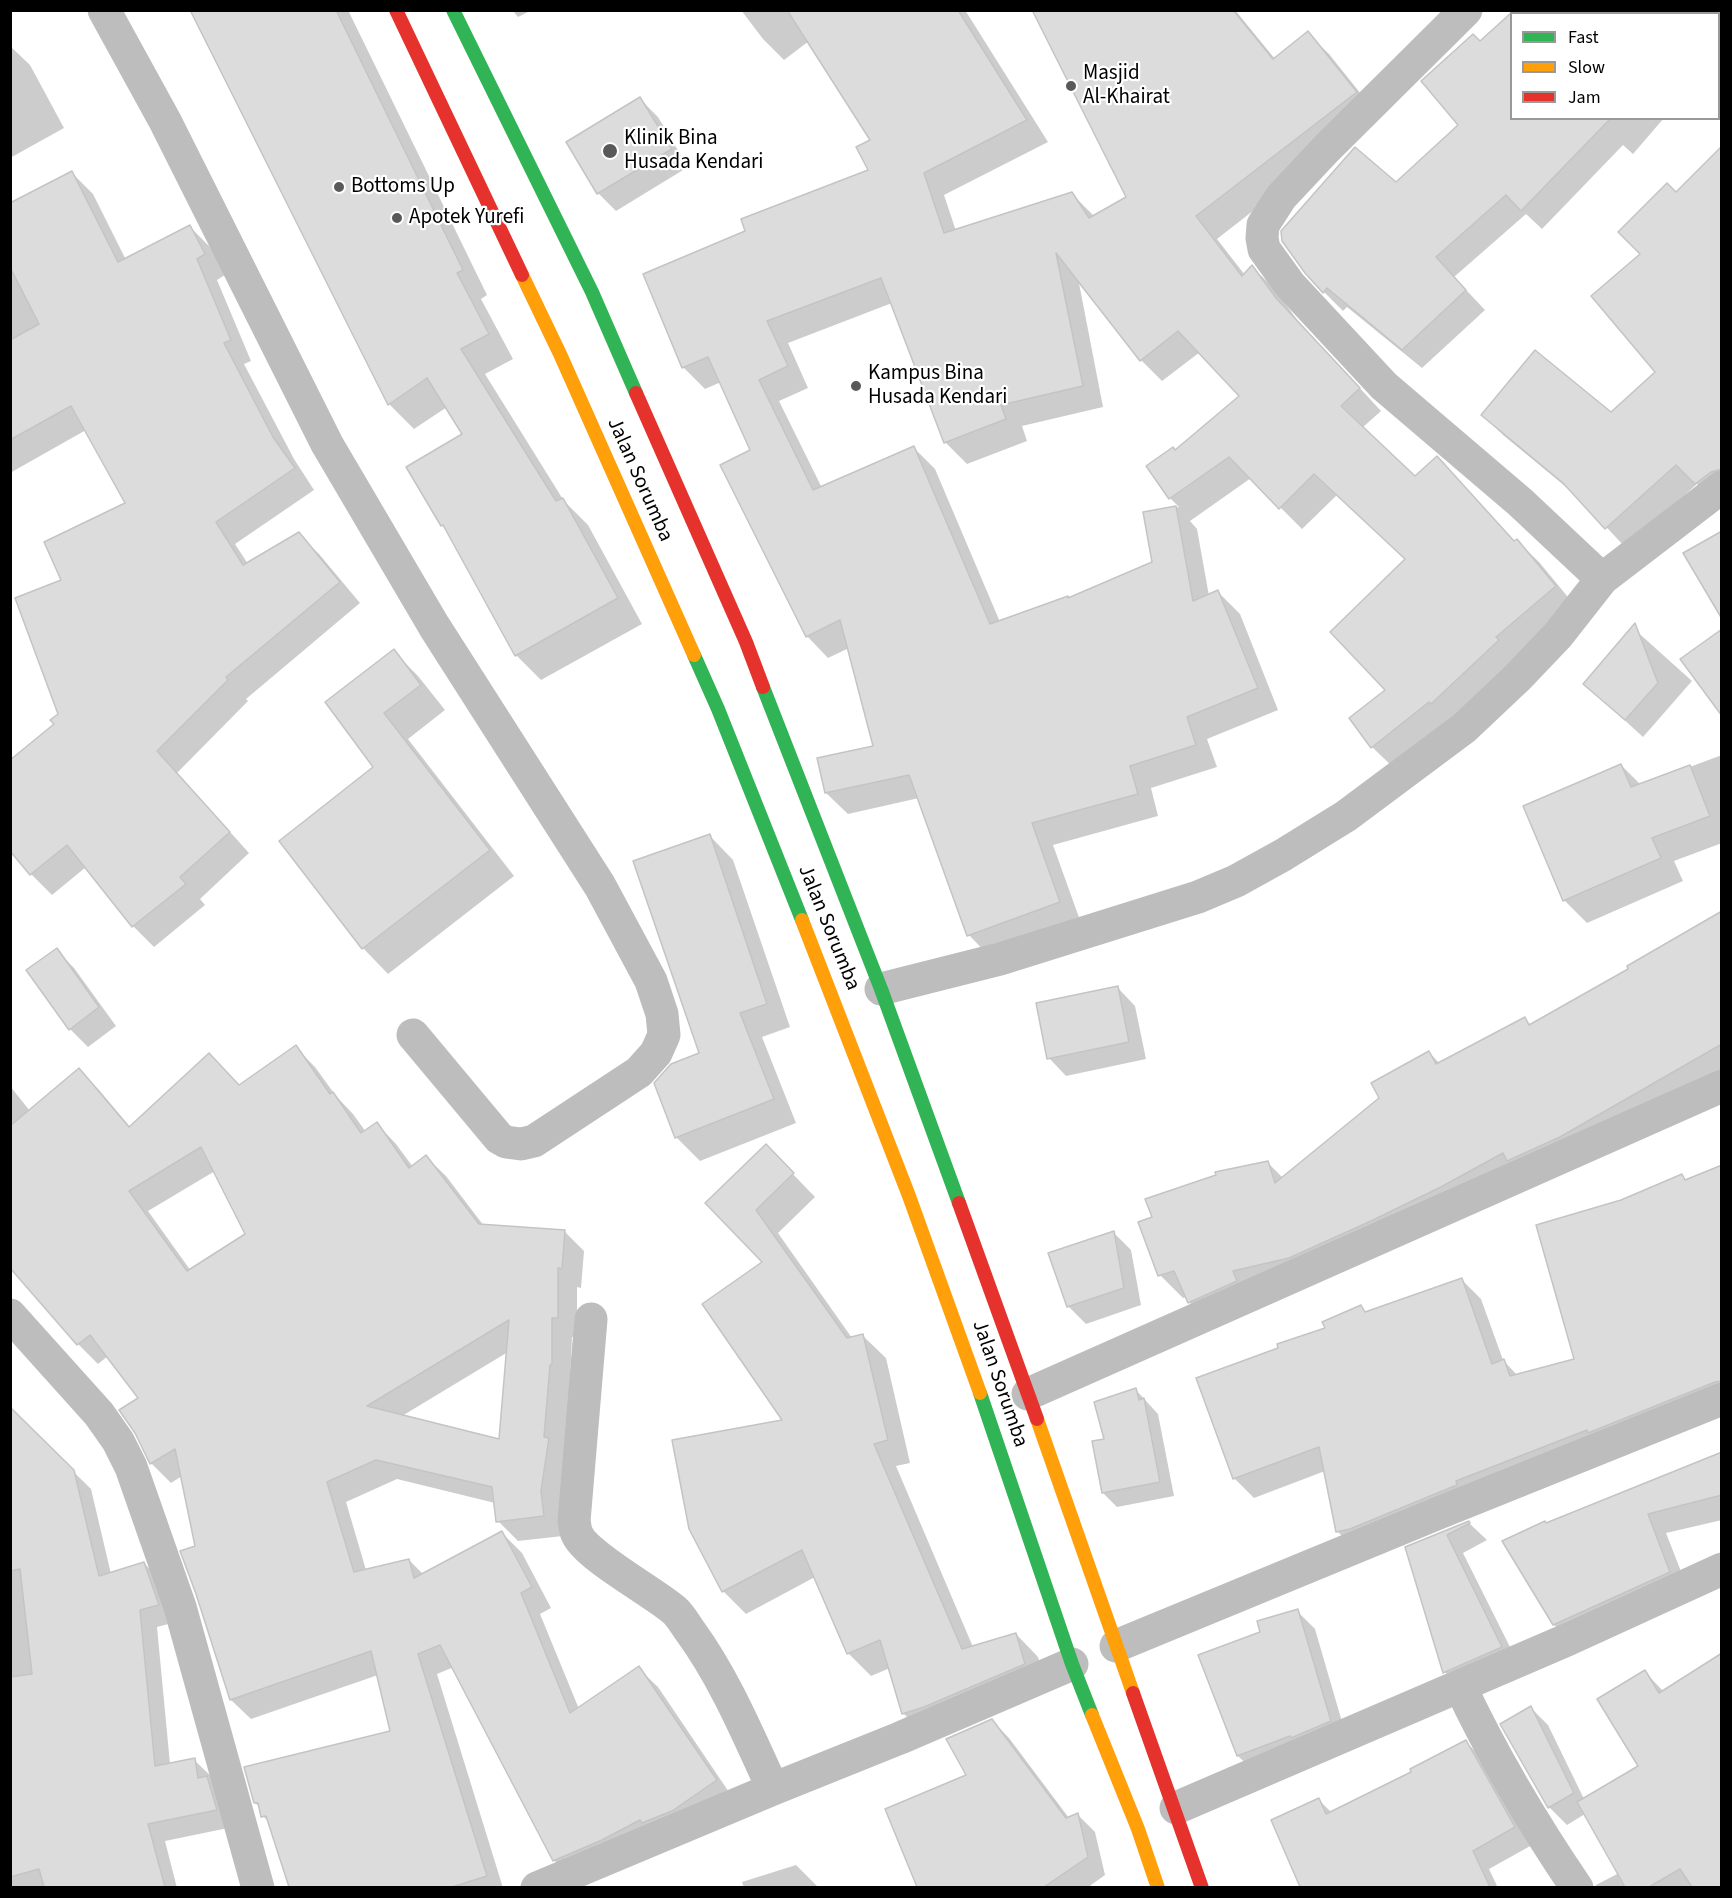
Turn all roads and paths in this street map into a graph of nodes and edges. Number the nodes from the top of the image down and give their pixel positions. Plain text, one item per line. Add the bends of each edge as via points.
1 (104, 10) edge
2 (396, 10) edge
3 (453, 10) edge
4 (1466, 10) edge
5 (1722, 487) edge
6 (1602, 579) junction
7 (881, 989) junction
8 (413, 1035) dead end
9 (1722, 1086) edge
10 (10, 1315) edge
11 (591, 1319) dead end
12 (1028, 1394) junction
13 (1722, 1398) edge
14 (1722, 1569) edge
15 (1116, 1646) junction
16 (1072, 1664) junction
17 (1460, 1686) junction
18 (773, 1789) junction
19 (1176, 1808) junction
20 (575, 1880) edge
21 (258, 1887) edge
22 (537, 1887) edge
23 (1158, 1887) edge
24 (1202, 1887) edge
25 (1577, 1887) edge

1 - 8 street via 165,121 327,444 434,626 600,886 651,981 664,1035 656,1053 639,1072 543,1135 521,1144 499,1138
2 - 16 street, Jalan Sorumba via 560,354 718,709 928,1232
3 - 7 street, Jalan Sorumba via 592,292 746,642
4 - 6 street via 1281,197 1263,225 1264,249 1290,285 1384,386 1520,502
5 - 6 street
6 - 7 street via 1558,635 1464,728 1346,816 1283,855 1198,897 1000,959
7 - 12 street, Jalan Sorumba via 959,1220
9 - 12 street
10 - 21 street via 99,1414 131,1467 180,1607
11 - 18 street via 574,1521 577,1534 605,1562 675,1611 724,1686
12 - 15 street, Jalan Sorumba
13 - 15 street
14 - 17 street
15 - 19 street, Jalan Sorumba
16 - 18 street
16 - 23 street, Jalan Sorumba
17 - 19 street
17 - 25 street via 1484,1739 1536,1828
18 - 20 street
19 - 24 street, Jalan Sorumba
20 - 22 street

